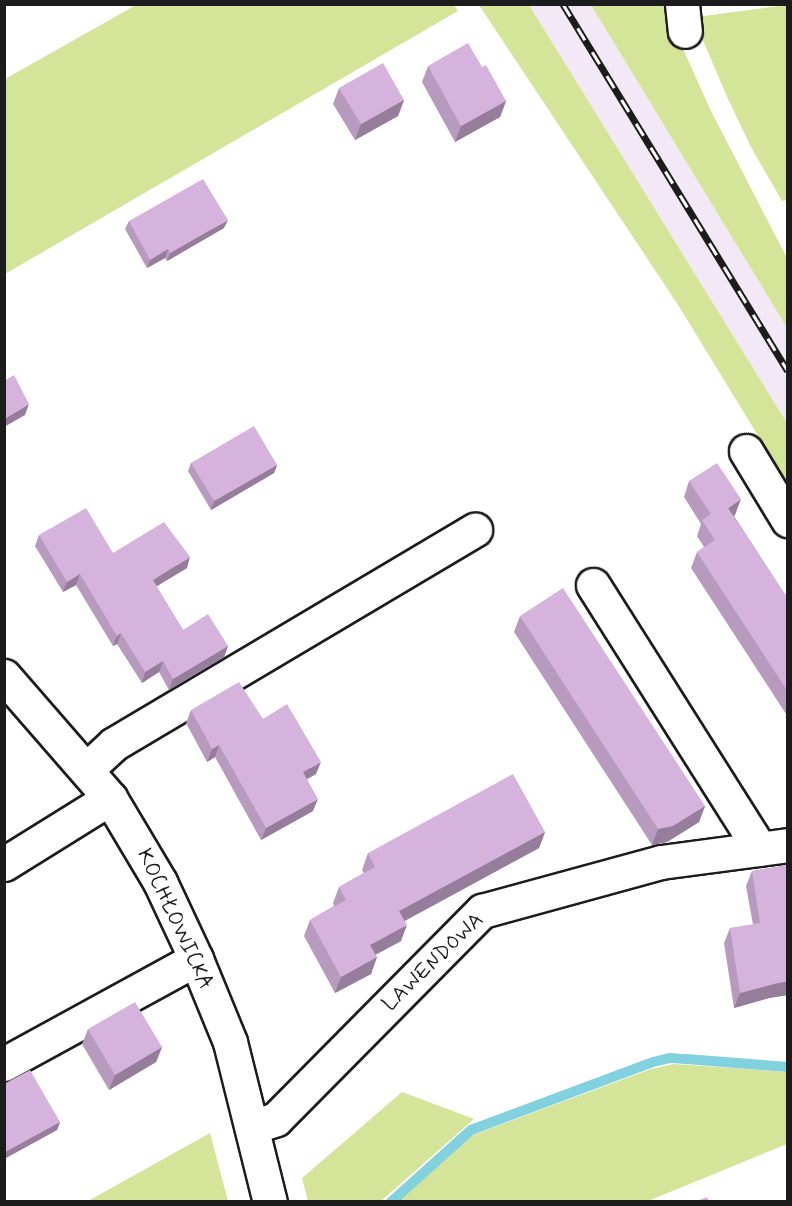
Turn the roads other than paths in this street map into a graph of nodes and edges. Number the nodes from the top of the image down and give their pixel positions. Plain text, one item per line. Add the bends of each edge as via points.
1 (746, 451) dead end
2 (788, 520) edge
3 (475, 530) dead end
4 (593, 585) dead end
5 (4, 676) edge
6 (86, 770) junction
7 (110, 798) junction
8 (774, 847) edge
9 (4, 864) edge
10 (196, 959) junction
11 (4, 1064) edge
12 (252, 1127) junction
13 (270, 1202) edge

1 - 2 street
3 - 6 street via 114,744
4 - 8 street, LAWENDOWA
5 - 6 street, KOCHŁOWICKA
6 - 7 street, KOCHŁOWICKA
7 - 9 street
7 - 10 street, KOCHŁOWICKA via 160,882
8 - 12 street, LAWENDOWA via 661,861 482,911 276,1119
10 - 11 street
10 - 12 street, KOCHŁOWICKA via 230,1042
12 - 13 street, KOCHŁOWICKA

